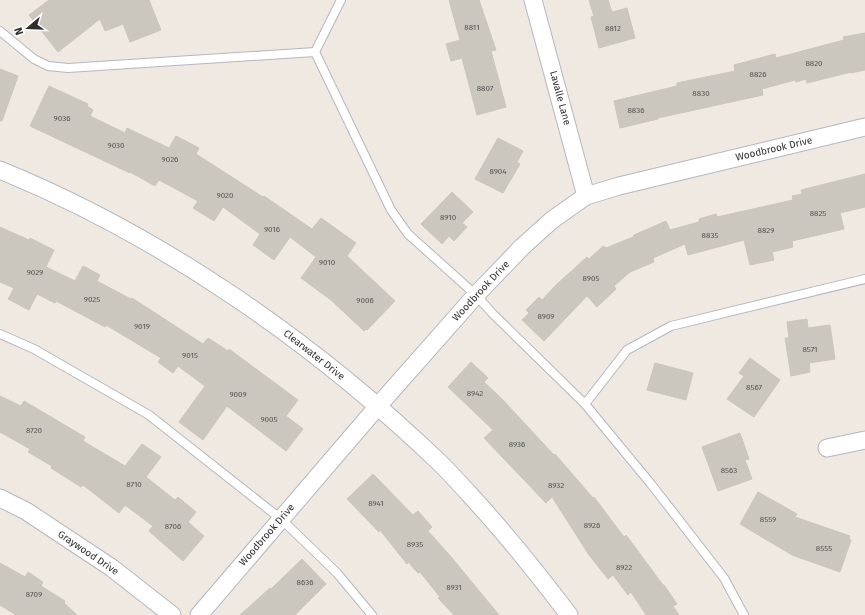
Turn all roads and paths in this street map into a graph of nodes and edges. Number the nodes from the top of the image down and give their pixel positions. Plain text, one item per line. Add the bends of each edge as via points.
1 (341, 0) edge
2 (533, 0) edge
3 (0, 31) edge
4 (315, 52) junction
5 (865, 127) edge
6 (0, 170) edge
7 (586, 196) junction
8 (865, 279) edge
9 (476, 295) junction
10 (0, 334) edge
11 (584, 404) junction
12 (378, 406) junction
13 (865, 440) edge
14 (827, 448) dead end
15 (0, 498) edge
16 (281, 519) junction
17 (172, 615) edge
18 (199, 615) edge
19 (372, 615) edge
20 (569, 615) edge
21 (744, 615) edge

1 - 4 lane
2 - 7 street, Lavalle Lane
3 - 4 lane via 34,59 48,66 68,68
4 - 9 lane via 392,210 408,234
5 - 7 street, Woodbrook Drive
6 - 12 street, Clearwater Drive via 62,197 118,226 211,280 278,327
7 - 9 street, Woodbrook Drive via 552,220
8 - 11 lane via 671,326 627,350
9 - 11 lane
9 - 12 street, Woodbrook Drive
10 - 16 lane via 34,349 149,415
11 - 21 lane via 651,484 724,578
12 - 16 street, Woodbrook Drive
12 - 20 street, Clearwater Drive via 442,465 490,517
13 - 14 street
15 - 17 street, Graywood Drive via 26,511 112,568
16 - 18 street, Woodbrook Drive
16 - 19 lane via 337,573

